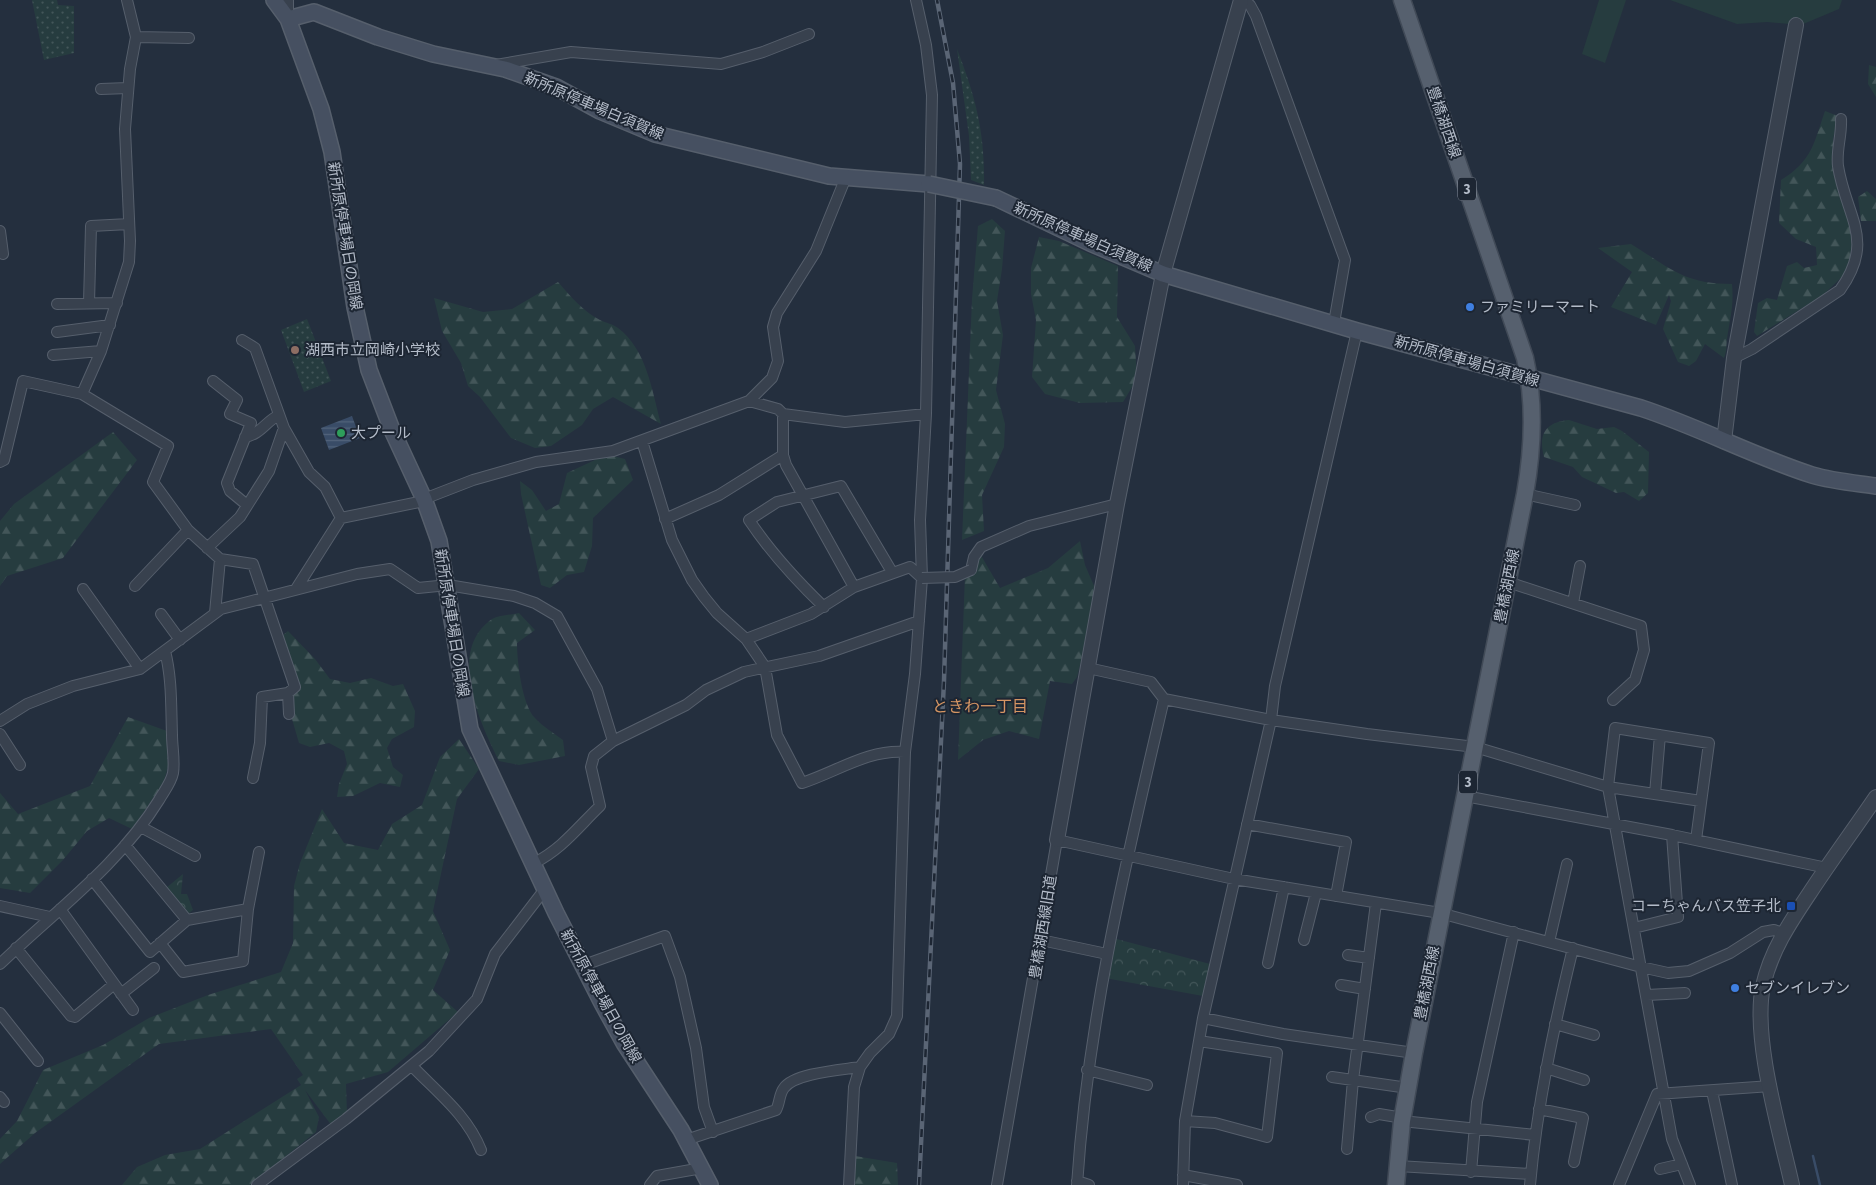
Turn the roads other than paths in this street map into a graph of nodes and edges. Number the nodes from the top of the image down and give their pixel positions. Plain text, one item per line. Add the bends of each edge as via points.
1 (127, 0) edge
2 (274, 0) edge
3 (288, 0) edge
4 (916, 0) edge
5 (1242, 0) edge
6 (1402, 0) edge
7 (288, 18) junction
8 (1796, 25) dead end
9 (808, 34) dead end
10 (136, 37) junction
11 (189, 38) dead end
12 (488, 66) junction
13 (128, 88) junction
14 (101, 89) dead end
15 (1842, 119) dead end
16 (846, 177) junction
17 (929, 184) junction
18 (129, 224) junction
19 (0, 231) edge
20 (3, 254) dead end
21 (1163, 274) junction
22 (89, 303) junction
23 (117, 303) junction
24 (58, 304) dead end
25 (1334, 323) junction
26 (110, 325) junction
27 (1357, 331) junction
28 (57, 332) dead end
29 (242, 340) dead end
30 (101, 350) junction
31 (53, 355) dead end
32 (1734, 358) junction
33 (1530, 379) junction
34 (213, 381) dead end
35 (82, 394) junction
36 (748, 401) junction
37 (783, 414) junction
38 (926, 414) junction
39 (279, 415) junction
40 (251, 423) junction
41 (284, 428) junction
42 (262, 430) junction
43 (246, 437) junction
44 (1724, 441) junction
45 (642, 442) junction
46 (783, 455) junction
47 (0, 462) edge
48 (1876, 486) edge
49 (1525, 494) junction
50 (802, 495) junction
51 (424, 500) junction
52 (1117, 504) junction
53 (248, 505) junction
54 (1575, 505) dead end
55 (341, 518) junction
56 (665, 520) junction
57 (188, 530) junction
58 (207, 548) junction
59 (220, 559) junction
60 (1580, 566) dead end
61 (892, 572) junction
62 (922, 578) junction
63 (1508, 582) junction
64 (448, 585) junction
65 (135, 586) dead end
66 (854, 587) junction
67 (82, 589) dead end
68 (296, 589) junction
69 (266, 598) junction
70 (1572, 603) junction
71 (824, 607) junction
72 (215, 613) junction
73 (161, 614) dead end
74 (919, 622) junction
75 (746, 639) junction
76 (180, 640) junction
77 (165, 651) junction
78 (765, 667) junction
79 (1088, 668) junction
80 (140, 669) junction
81 (288, 693) junction
82 (1164, 699) junction
83 (1614, 700) dead end
84 (289, 714) dead end
85 (1272, 720) junction
86 (0, 722) edge
87 (0, 734) edge
88 (1660, 735) junction
89 (613, 741) junction
90 (1475, 747) junction
91 (904, 752) junction
92 (20, 765) dead end
93 (253, 778) dead end
94 (1608, 787) junction
95 (1655, 794) junction
96 (1465, 796) junction
97 (1876, 797) edge
98 (1701, 801) junction
99 (1247, 824) junction
100 (141, 827) junction
101 (1617, 827) junction
102 (1672, 836) junction
103 (1057, 840) junction
104 (1696, 840) junction
105 (125, 844) junction
106 (259, 852) dead end
107 (1128, 854) junction
108 (195, 856) dead end
109 (534, 863) junction
110 (1567, 864) dead end
111 (1827, 868) junction
112 (92, 879) junction
113 (1234, 879) junction
114 (1284, 887) junction
115 (545, 889) junction
116 (1316, 893) junction
117 (1336, 896) junction
118 (1376, 903) junction
119 (0, 906) edge
120 (60, 908) junction
121 (248, 909) junction
122 (1440, 913) junction
123 (50, 917) junction
124 (187, 920) junction
125 (1634, 928) junction
126 (1514, 932) junction
127 (1783, 933) junction
128 (1041, 940) junction
129 (1304, 940) dead end
130 (1549, 942) junction
131 (160, 943) junction
132 (16, 948) junction
133 (1572, 948) junction
134 (1107, 954) junction
135 (1348, 955) dead end
136 (1368, 958) junction
137 (2, 959) edge
138 (1268, 963) dead end
139 (584, 965) junction
140 (154, 968) dead end
141 (1640, 968) junction
142 (113, 985) junction
143 (1341, 985) dead end
144 (1364, 989) junction
145 (121, 994) junction
146 (1647, 994) junction
147 (1685, 994) dead end
148 (132, 1010) dead end
149 (0, 1013) edge
150 (1203, 1018) junction
151 (1555, 1024) junction
152 (1594, 1035) dead end
153 (1199, 1041) junction
154 (1357, 1046) junction
155 (1414, 1053) junction
156 (38, 1060) dead end
157 (412, 1066) junction
158 (860, 1067) junction
159 (1546, 1068) junction
160 (1087, 1070) junction
161 (1332, 1077) dead end
162 (1353, 1080) junction
163 (1584, 1080) dead end
164 (1147, 1085) dead end
165 (1770, 1086) junction
166 (1408, 1088) junction
167 (1712, 1091) junction
168 (1665, 1094) junction
169 (1539, 1109) junction
170 (1371, 1117) dead end
171 (1402, 1119) junction
172 (1185, 1121) junction
173 (1475, 1129) junction
174 (713, 1132) junction
175 (1535, 1135) junction
176 (686, 1140) junction
177 (1347, 1149) dead end
178 (481, 1150) dead end
179 (1574, 1162) dead end
180 (1682, 1164) junction
181 (1398, 1166) junction
182 (702, 1168) junction
183 (1660, 1169) dead end
184 (1472, 1172) junction
185 (1183, 1180) edge
186 (1530, 1180) edge
187 (1077, 1183) edge
188 (257, 1185) edge
189 (650, 1185) edge
190 (710, 1185) edge
191 (849, 1185) edge
192 (997, 1185) edge
193 (1090, 1185) edge
194 (1237, 1185) edge
195 (1396, 1185) edge
196 (1619, 1185) edge
197 (1690, 1185) edge
198 (1732, 1185) edge
199 (1792, 1185) edge

1 - 10 street
2 - 7 main road, 新所原停車場日の岡線
3 - 7 street
4 - 17 street via 932,95
5 - 21 street, 豊橋湖西線旧道
5 - 25 street via 1250,5 1256,16 1345,260
6 - 33 main road, 豊橋湖西線 / 3
7 - 12 main road, 新所原停車場白須賀線 via 314,12 378,37
7 - 51 main road, 新所原停車場日の岡線 via 321,109 332,152 355,307 368,370
8 - 32 street
9 - 12 street via 721,64 571,52
10 - 11 street
10 - 13 street
12 - 16 main road, 新所原停車場白須賀線 via 556,88 655,134 828,176
13 - 14 street
13 - 18 street via 125,130
15 - 32 street via 1838,164 1857,226 1860,248 1850,278 1840,290
16 - 17 main road, 新所原停車場白須賀線
16 - 36 street via 816,251 777,312 773,327 778,361 772,378
17 - 21 main road, 新所原停車場白須賀線, bridge via 996,198
17 - 38 street
18 - 22 street via 90,226
18 - 23 street via 129,262
19 - 20 street
21 - 25 main road, 新所原停車場白須賀線
21 - 52 street, 豊橋湖西線旧道
22 - 23 street
22 - 24 street
23 - 26 street
25 - 27 main road, 新所原停車場白須賀線
26 - 28 street
26 - 30 street
27 - 33 main road, 新所原停車場白須賀線
27 - 85 street via 1275,686
29 - 39 street via 255,348
30 - 31 street
30 - 35 street
32 - 44 street
33 - 44 main road, 新所原停車場白須賀線 via 1641,408 1686,423
33 - 49 main road, 豊橋湖西線 / 3 via 1532,440
34 - 40 street via 237,400 230,414
35 - 47 street via 23,381 4,460
35 - 57 street via 168,446 153,482
36 - 37 street via 778,409
36 - 45 street
37 - 38 street via 845,422
37 - 46 street
38 - 62 street via 921,499
39 - 41 street
39 - 42 street via 269,420
40 - 42 street
40 - 43 street
41 - 53 street via 269,471
41 - 55 street via 309,472 325,487
42 - 43 street
43 - 53 street via 227,483 230,491
44 - 48 main road, 新所原停車場白須賀線 via 1813,475
45 - 51 street via 613,451 536,462 473,480
45 - 56 street
46 - 50 street
46 - 56 street via 719,495
49 - 54 street
49 - 63 main road, 豊橋湖西線 / 3
50 - 61 street via 841,486
50 - 66 street
50 - 71 street via 778,502 749,520 794,579
51 - 55 street
51 - 64 main road, 新所原停車場日の岡線 via 439,541
52 - 62 street, bridge via 1029,526 981,547 971,570 955,577
52 - 79 street, 豊橋湖西線旧道
53 - 58 street
55 - 68 street
56 - 75 street via 692,580 717,613
57 - 58 street
57 - 65 street
58 - 59 street
59 - 69 street via 253,564
59 - 72 street
60 - 70 street
61 - 62 street via 910,567
61 - 66 street
62 - 74 street
63 - 70 street
63 - 90 main road, 豊橋湖西線 / 3
64 - 68 street via 418,588 390,569
64 - 89 street via 514,596 535,603 557,616 597,690
64 - 109 main road, 新所原停車場日の岡線 via 470,729
66 - 71 street
67 - 80 street
68 - 69 street
69 - 72 street
69 - 81 street via 295,686
70 - 83 street via 1641,626 1644,650 1635,680
71 - 75 street
72 - 76 street
73 - 76 street
74 - 78 street via 819,656
74 - 91 street
75 - 78 street
76 - 77 street
77 - 80 street
77 - 100 street via 169,666 173,772
78 - 89 street via 744,672 706,690 686,705
78 - 91 street via 777,734 802,783 871,755
79 - 82 street via 1151,682
79 - 103 street, 豊橋湖西線旧道
80 - 86 street via 72,686 27,704
81 - 84 street
81 - 93 street via 262,697 260,743
82 - 85 street
82 - 107 street
85 - 90 street
85 - 99 street
87 - 92 street
88 - 94 street via 1615,728
88 - 95 street
88 - 98 street via 1709,743
89 - 109 street via 594,756 592,767 600,806 552,854
90 - 94 street
90 - 96 main road, 豊橋湖西線 / 3
91 - 158 street via 897,1016 889,1034
94 - 95 street
94 - 101 street
95 - 98 street
96 - 101 street
96 - 122 main road, 豊橋湖西線 / 3
97 - 111 street
98 - 104 street
99 - 113 street
99 - 117 street via 1346,842
100 - 105 street
100 - 108 street
101 - 102 street
101 - 125 street
102 - 104 street
102 - 125 street via 1678,916
103 - 107 street
103 - 128 street, 豊橋湖西線旧道
104 - 111 street
105 - 112 street
105 - 124 street
106 - 121 street
107 - 113 street
107 - 134 street
109 - 115 main road, 新所原停車場日の岡線
110 - 130 street
111 - 127 street
112 - 120 street
112 - 131 street via 150,952
113 - 114 street
113 - 150 street
114 - 116 street
114 - 138 street
115 - 139 main road, 新所原停車場日の岡線
115 - 157 street via 495,954 477,999
116 - 117 street
116 - 129 street
117 - 118 street
118 - 122 street
118 - 136 street
119 - 123 street
120 - 123 street
120 - 142 street
121 - 124 street
121 - 131 street via 243,961 183,972
122 - 126 street
122 - 155 main road, 豊橋湖西線 / 3
123 - 132 street
124 - 131 street
125 - 141 street
126 - 130 street
126 - 173 street via 1477,1102
127 - 141 street via 1774,930 1763,932 1730,953 1689,972 1668,973
127 - 165 street via 1763,988 1761,1022
128 - 134 street
128 - 192 street, 豊橋湖西線旧道
130 - 133 street
132 - 137 street
132 - 142 street via 71,1016
133 - 141 street
133 - 151 street
134 - 160 street
135 - 136 street
136 - 144 street
139 - 174 street via 665,936 680,977 696,1048 704,1107
139 - 176 main road, 新所原停車場日の岡線 via 624,1043
140 - 145 street
141 - 146 street
142 - 145 street
143 - 144 street
144 - 154 street
145 - 148 street
146 - 147 street
146 - 168 street
149 - 156 street
150 - 153 street
150 - 154 street
151 - 152 street
151 - 159 street
153 - 172 street
153 - 172 street via 1277,1053 1267,1137 1215,1123
154 - 155 street
154 - 162 street
155 - 166 main road, 豊橋湖西線 / 3
157 - 178 street via 458,1111 474,1132
157 - 188 street
158 - 174 street via 801,1077 785,1086 776,1110
158 - 191 street via 854,1087
159 - 163 street
159 - 169 street
160 - 164 street
160 - 187 street
161 - 162 street
162 - 166 street
162 - 177 street
165 - 167 street
165 - 199 street
166 - 171 main road, 豊橋湖西線 / 3
167 - 168 street
167 - 198 street
168 - 180 street via 1672,1139
168 - 196 street via 1657,1094
169 - 175 street
169 - 179 street via 1583,1118
170 - 171 street via 1379,1114
171 - 173 street
171 - 181 main road, 豊橋湖西線 / 3
172 - 185 street
173 - 175 street
173 - 184 street
174 - 176 street
175 - 186 street
176 - 182 main road, 新所原停車場日の岡線
180 - 183 street
180 - 197 street
181 - 184 street
181 - 195 main road, 豊橋湖西線 / 3
182 - 189 street via 657,1176
182 - 190 main road, 新所原停車場日の岡線
184 - 186 street
185 - 194 street
187 - 193 street

